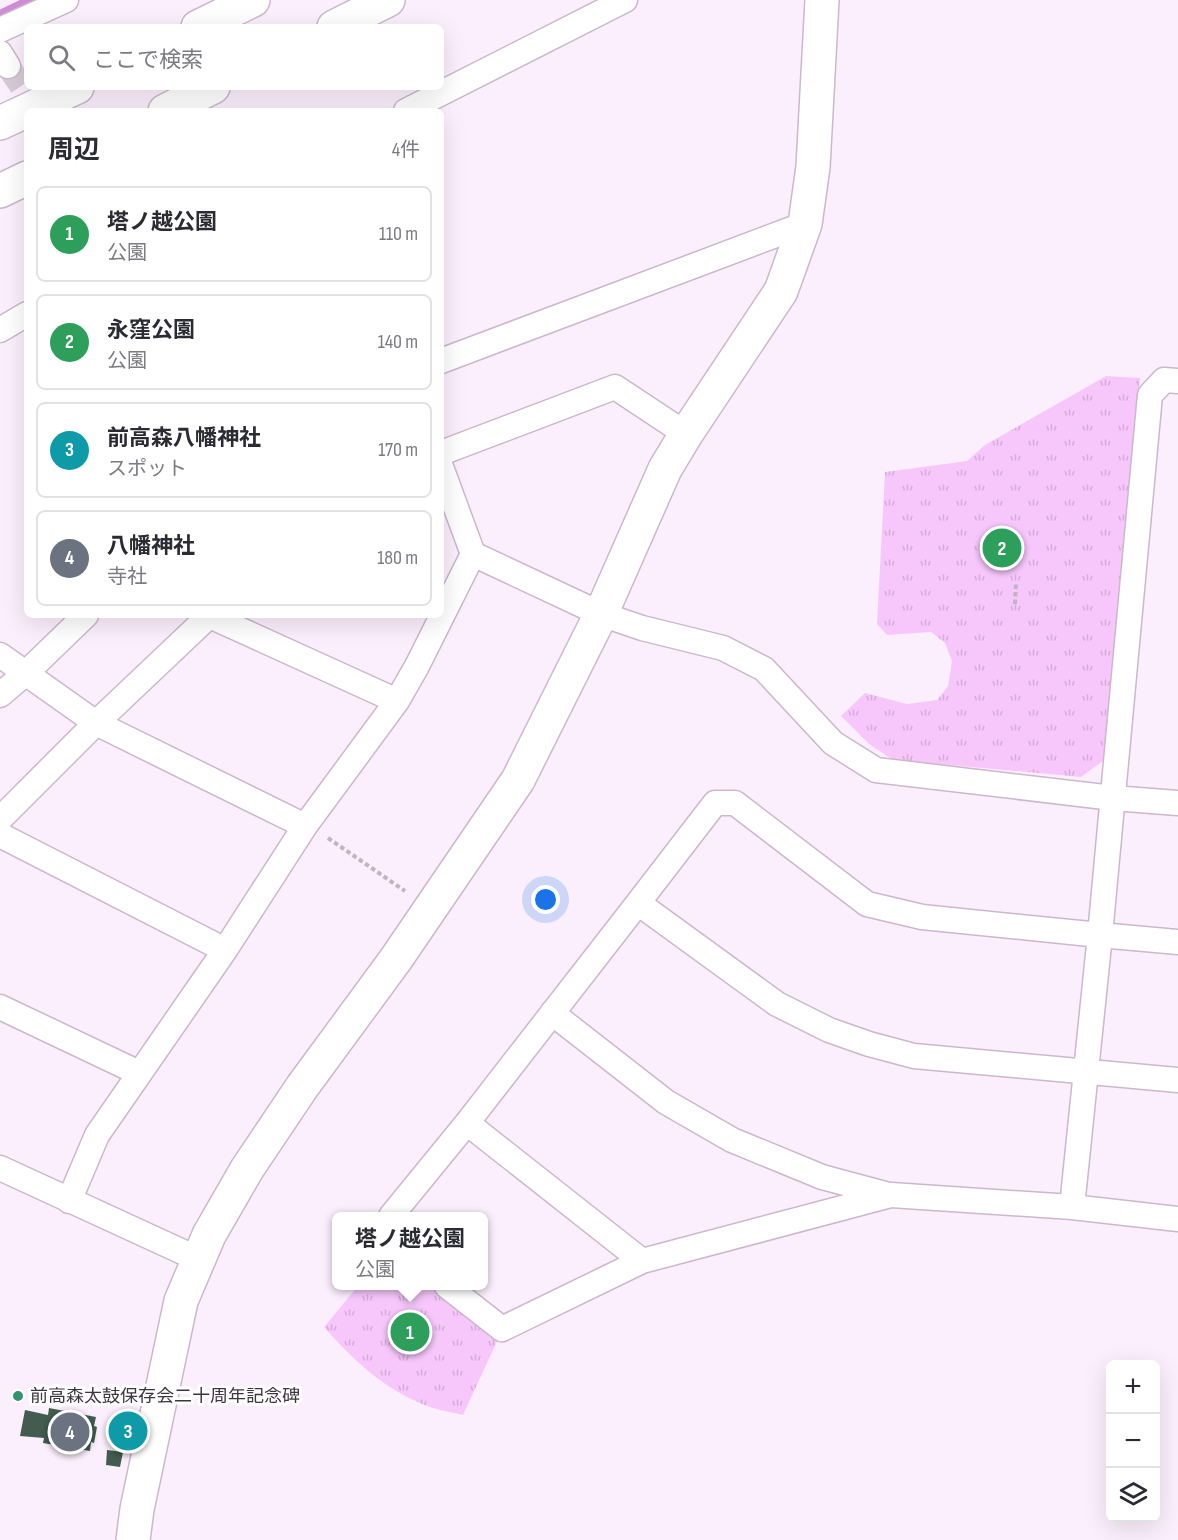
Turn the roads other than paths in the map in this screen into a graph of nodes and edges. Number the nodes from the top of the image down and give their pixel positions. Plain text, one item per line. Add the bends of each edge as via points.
1 (66, 0) edge
2 (253, 0) edge
3 (388, 0) edge
4 (625, 0) edge
5 (822, 0) edge
6 (204, 24) edge
7 (340, 24) edge
8 (0, 30) edge
9 (71, 90) edge
10 (207, 90) edge
11 (32, 108) edge
12 (171, 108) edge
13 (412, 108) edge
14 (24, 112) edge
15 (0, 123) edge
16 (24, 179) edge
17 (0, 191) edge
18 (805, 224) junction
19 (24, 316) edge
20 (0, 330) edge
21 (444, 360) edge
22 (1178, 381) edge
23 (686, 435) junction
24 (444, 452) edge
25 (444, 475) edge
26 (473, 554) junction
27 (444, 612) edge
28 (600, 614) junction
29 (83, 618) edge
30 (207, 618) edge
31 (217, 618) edge
32 (441, 618) edge
33 (0, 655) edge
34 (26, 674) junction
35 (0, 695) edge
36 (397, 701) junction
37 (96, 723) junction
38 (1113, 798) junction
39 (1178, 803) edge
40 (0, 819) edge
41 (305, 826) junction
42 (0, 835) edge
43 (638, 903) junction
44 (1100, 935) junction
45 (1178, 942) edge
46 (225, 950) junction
47 (0, 1007) edge
48 (552, 1013) junction
49 (1087, 1072) junction
50 (138, 1074) junction
51 (1178, 1080) edge
52 (467, 1123) junction
53 (0, 1168) edge
54 (891, 1195) junction
55 (69, 1201) junction
56 (1072, 1208) junction
57 (394, 1212) edge
58 (1178, 1219) edge
59 (198, 1259) junction
60 (642, 1261) junction
61 (452, 1290) edge
62 (133, 1540) edge

1 - 8 street
2 - 6 main road
3 - 7 main road
4 - 13 street
5 - 18 main road via 813,166
9 - 11 main road
10 - 12 main road
14 - 15 main road
16 - 17 main road
18 - 21 street
18 - 23 main road via 781,291
19 - 20 street
22 - 38 street via 1164,380 1150,395
23 - 24 street via 615,387
23 - 28 main road via 665,469
25 - 26 street
26 - 27 street
26 - 28 street
28 - 38 street via 723,648 764,669 833,743 876,770
28 - 59 main road via 518,780 247,1168
29 - 34 street
30 - 37 street
31 - 36 street
32 - 36 street
33 - 34 street
34 - 35 street
34 - 37 street
36 - 41 street
37 - 40 street
37 - 41 street
38 - 39 street
38 - 44 street
41 - 46 street
42 - 46 street
43 - 44 street via 715,803 735,803 867,904 922,917
43 - 48 street
43 - 49 street via 777,1004 830,1030 914,1056
44 - 45 street
44 - 49 street
46 - 50 street
47 - 50 street
48 - 52 street
48 - 54 street via 666,1102 732,1140 822,1177
49 - 51 street
49 - 56 street
50 - 55 street via 97,1135
52 - 57 street
52 - 60 street
53 - 55 street
54 - 56 street
54 - 60 street
55 - 59 street
56 - 58 street
59 - 62 main road via 182,1301
60 - 61 street via 502,1329

